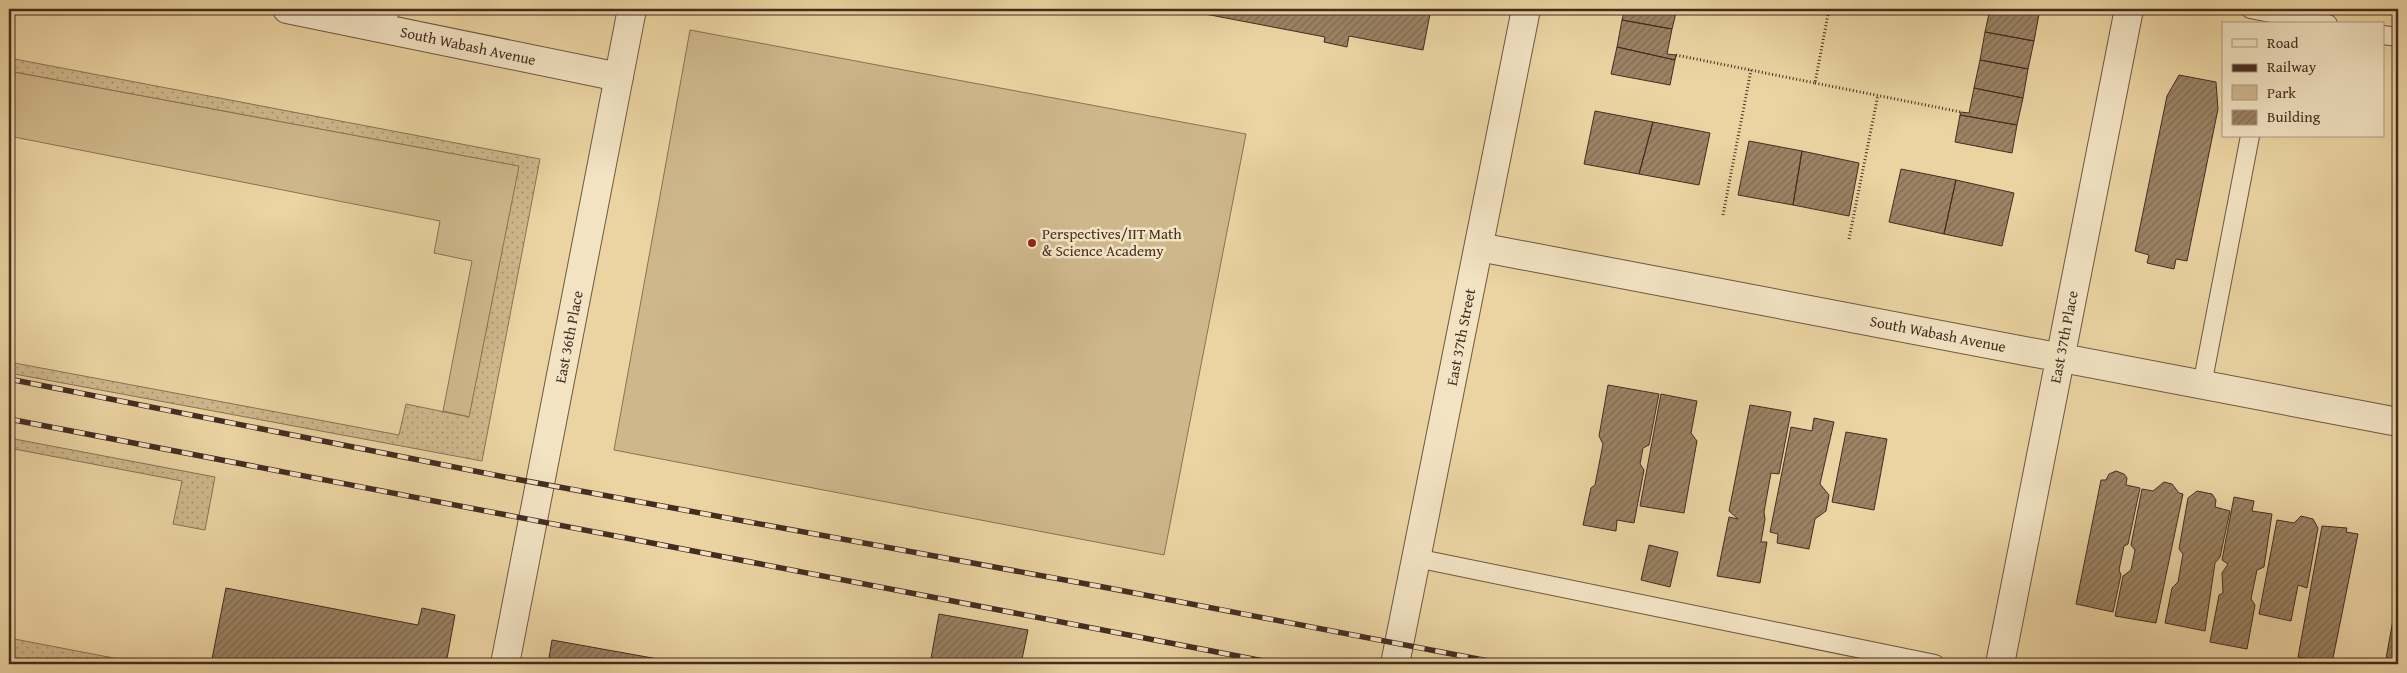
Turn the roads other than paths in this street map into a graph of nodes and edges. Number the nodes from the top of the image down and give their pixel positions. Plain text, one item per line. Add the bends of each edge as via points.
1 (632, 9) edge
2 (1526, 9) edge
3 (2128, 9) edge
4 (2250, 9) edge
5 (299, 10) edge
6 (388, 19) edge
7 (2273, 19) edge
8 (2306, 22) edge
9 (2384, 34) edge
10 (2398, 38) edge
11 (619, 77) junction
12 (2250, 138) edge
13 (1479, 247) junction
14 (2060, 358) junction
15 (2202, 385) junction
16 (2398, 422) edge
17 (1416, 558) junction
18 (505, 664) edge
19 (1396, 664) edge
20 (1935, 664) edge
21 (2000, 664) edge

1 - 11 street, East 36th Place
2 - 13 street, East 37th Street
3 - 14 street, East 37th Place
4 - 7 lane
5 - 6 street, South Wabash Avenue
6 - 11 street, South Wabash Avenue
7 - 8 lane
9 - 10 lane
11 - 18 street, East 36th Place
12 - 15 lane
13 - 14 street, South Wabash Avenue
13 - 17 street, East 37th Street
14 - 15 street, South Wabash Avenue
14 - 21 street, East 37th Place
15 - 16 street, South Wabash Avenue
17 - 19 street, East 37th Street
17 - 20 lane

